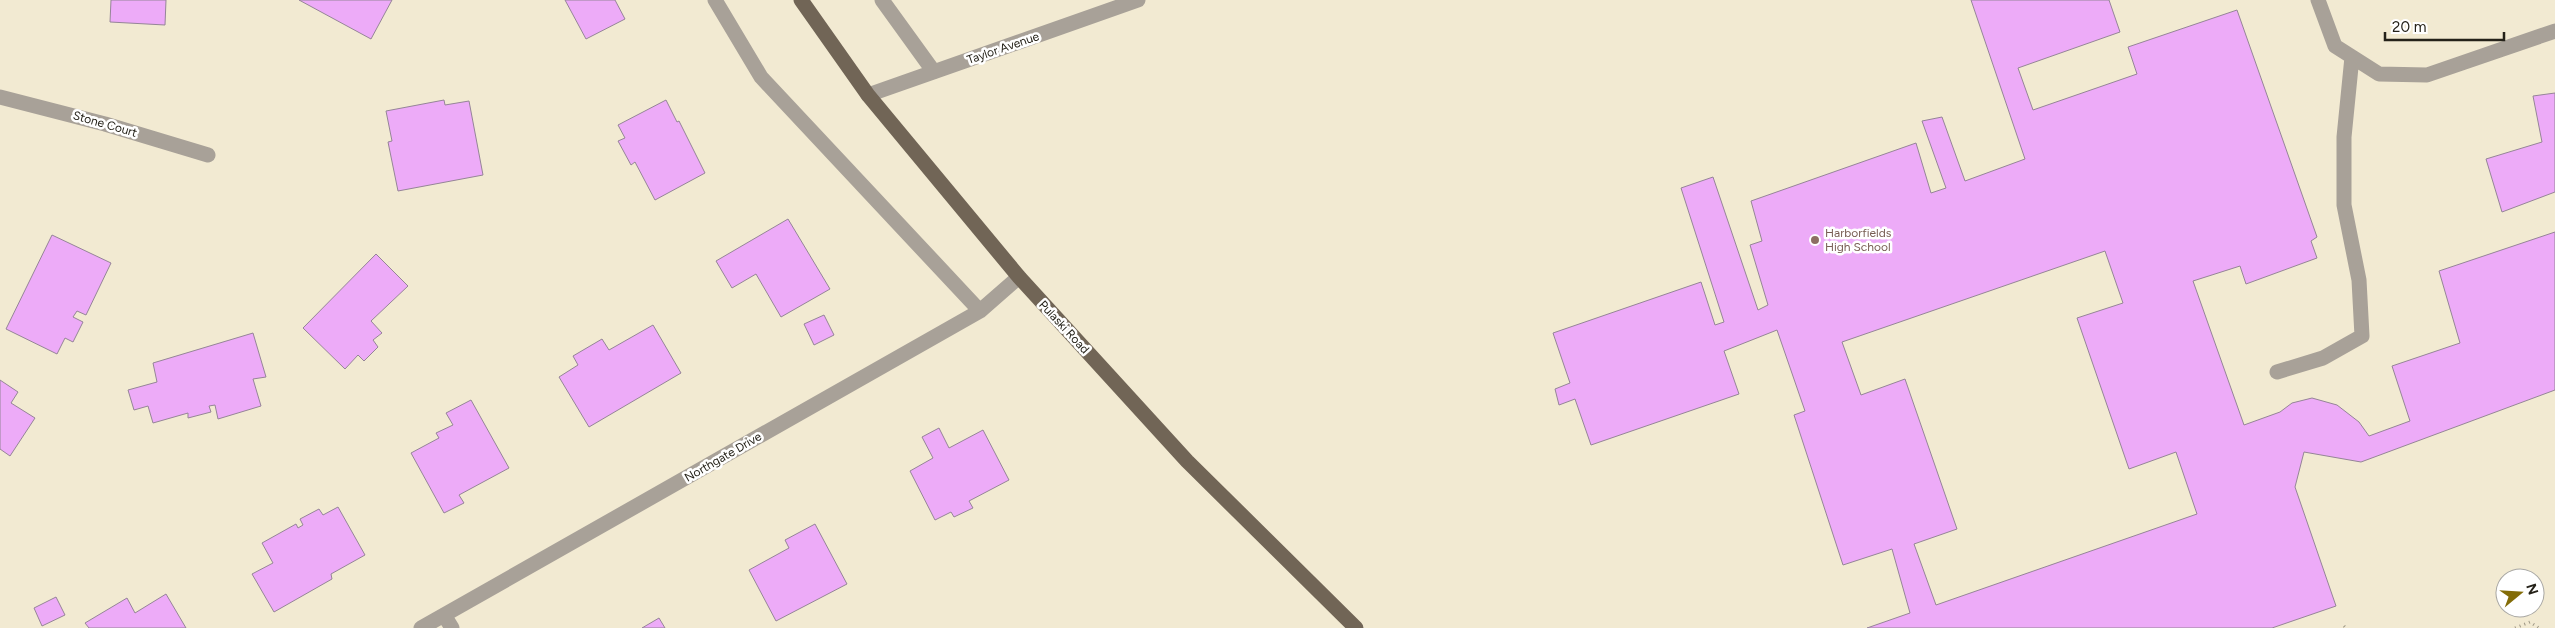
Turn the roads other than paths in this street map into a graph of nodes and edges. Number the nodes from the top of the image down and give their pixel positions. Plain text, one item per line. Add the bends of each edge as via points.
1 (715, 0) edge
2 (802, 0) edge
3 (882, 0) edge
4 (1138, 0) edge
5 (2318, 0) edge
6 (2555, 31) edge
7 (2352, 57) junction
8 (934, 72) junction
9 (868, 95) junction
10 (0, 97) edge
11 (208, 155) dead end
12 (1019, 277) junction
13 (980, 311) junction
14 (2278, 372) dead end
15 (448, 621) edge
16 (421, 628) edge
17 (1356, 628) edge

1 - 13 street via 761,77
2 - 9 main road, Pulaski Road
3 - 8 street
4 - 8 street, Taylor Avenue
5 - 7 street via 2336,46
6 - 7 street via 2427,75 2379,74
7 - 14 street via 2344,137 2344,205 2359,280 2362,336 2323,358
8 - 9 street, Taylor Avenue
9 - 12 main road, Pulaski Road
10 - 11 street, Stone Court
12 - 13 street, Northgate Drive
12 - 17 main road, Pulaski Road via 1187,460
13 - 15 street, Northgate Drive
15 - 16 street, Northgate Drive

